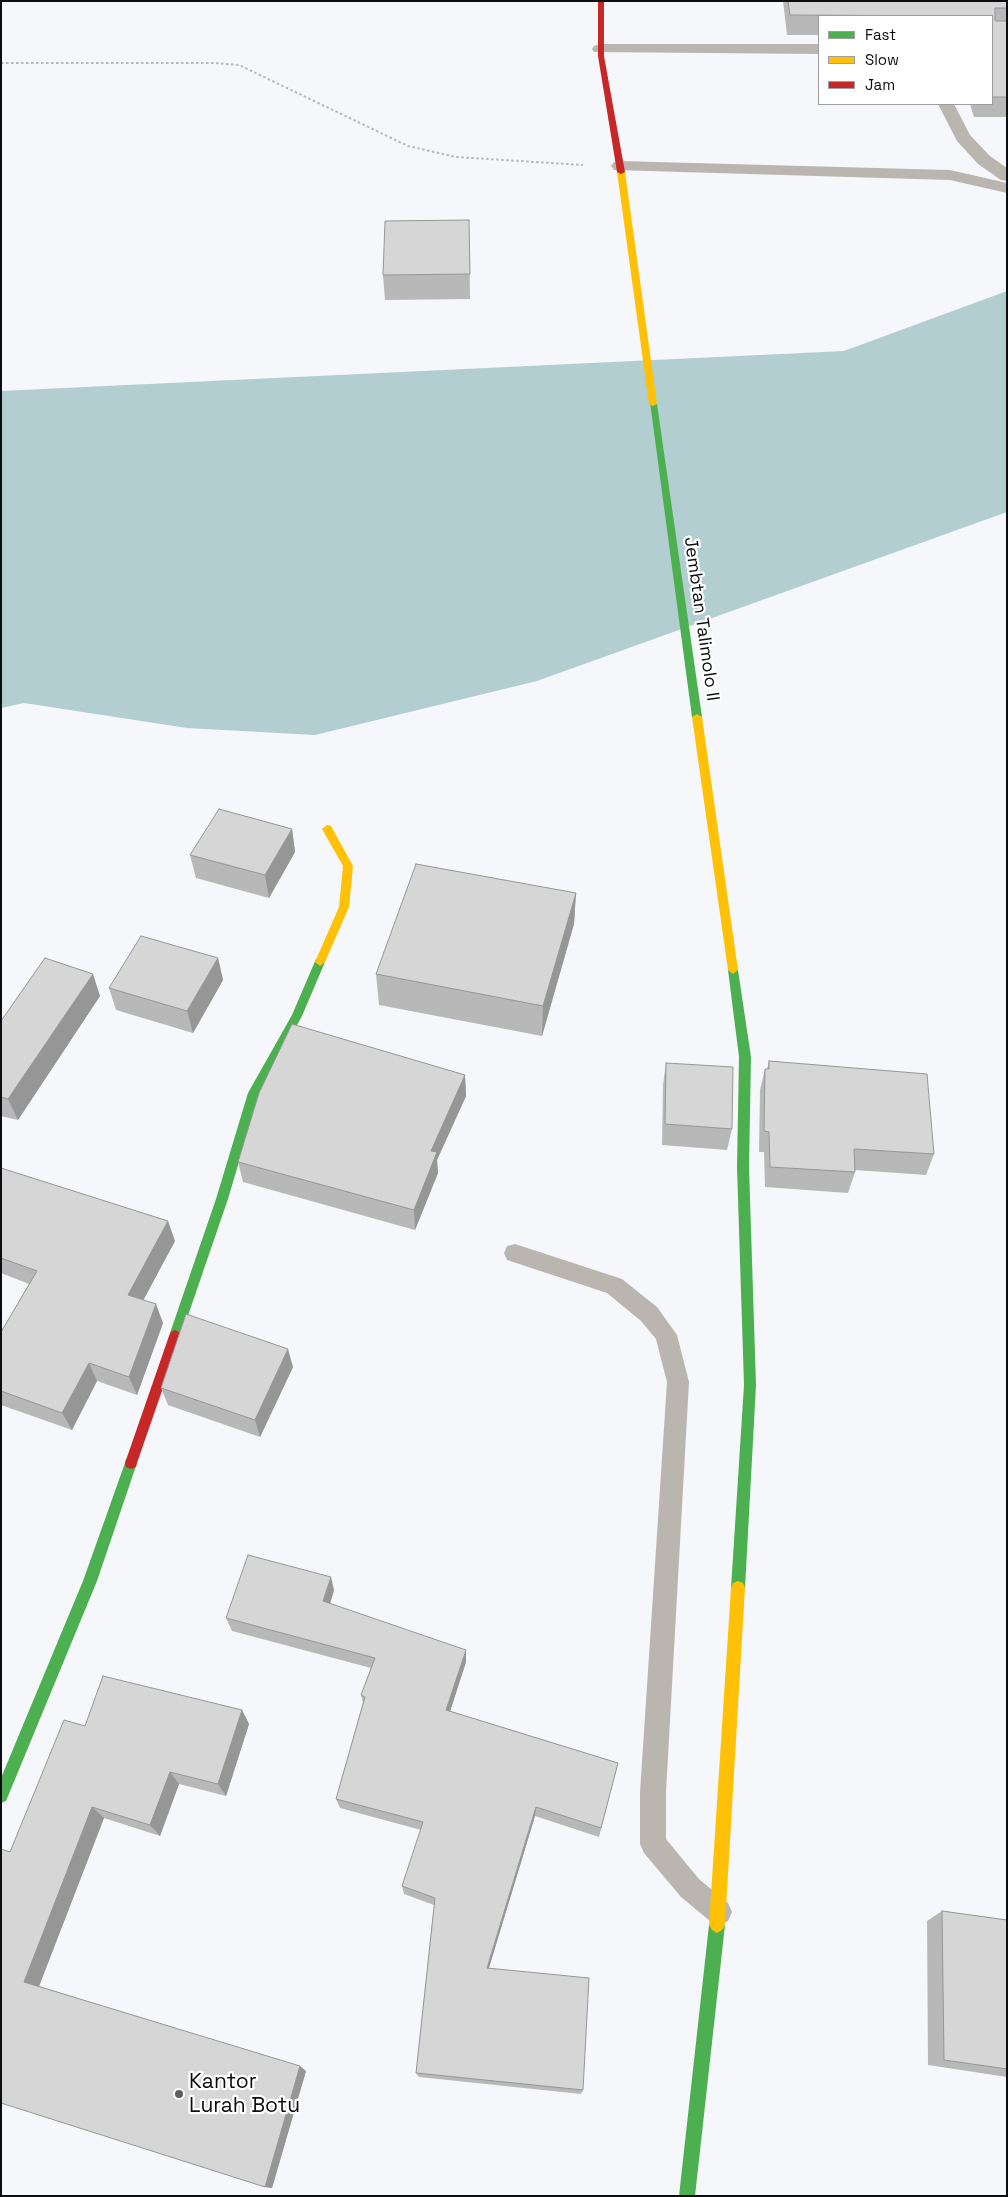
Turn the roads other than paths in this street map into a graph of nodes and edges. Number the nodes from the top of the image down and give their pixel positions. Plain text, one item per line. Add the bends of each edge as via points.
1 (601, 1) edge
2 (600, 49) junction
3 (818, 49) edge
4 (947, 105) edge
5 (620, 166) junction
6 (1007, 176) edge
7 (1007, 188) edge
8 (327, 829) dead end
9 (515, 1253) dead end
10 (1, 1796) edge
11 (718, 1912) junction
12 (687, 2196) edge

1 - 2 street, Jembtan Talimolo II
2 - 3 street
2 - 5 street, Jembtan Talimolo II
4 - 6 street via 963,137 984,160
5 - 7 street via 950,175
5 - 11 street, Jembtan Talimolo II via 745,1057 744,1167 750,1385
8 - 10 street via 348,866 344,907 297,1016 254,1093 222,1199 90,1581
9 - 11 lane via 614,1286 649,1314 666,1335 678,1382 653,1792 653,1844 690,1888
11 - 12 street, Jembtan Talimolo II

